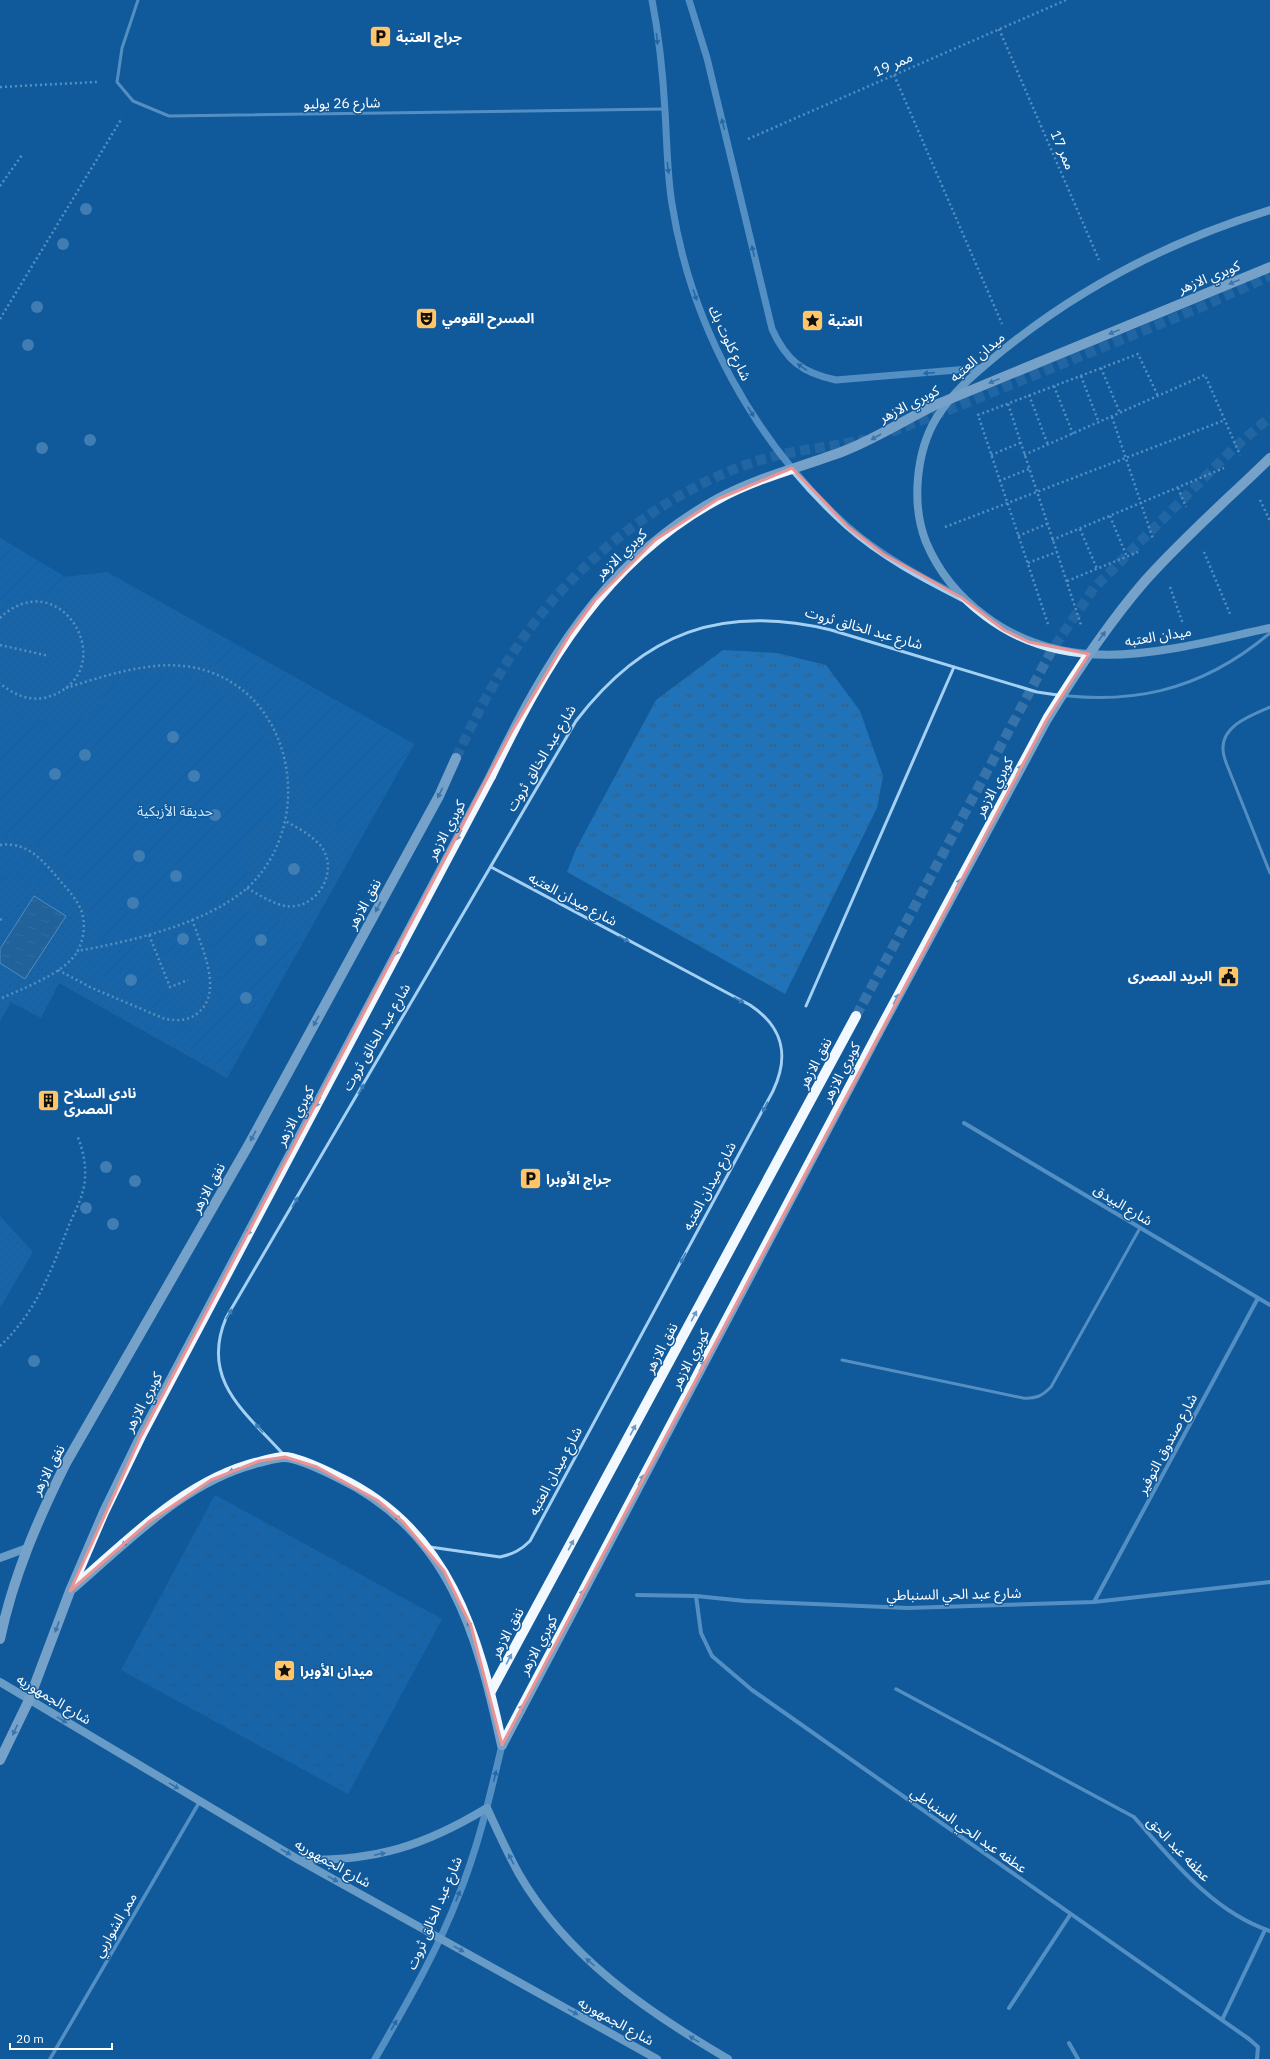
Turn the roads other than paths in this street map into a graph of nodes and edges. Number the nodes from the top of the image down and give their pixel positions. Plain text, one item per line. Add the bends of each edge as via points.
1 (138, 0) edge
2 (652, 0) edge
3 (689, 0) edge
4 (665, 109) junction
5 (1270, 210) edge
6 (1270, 267) edge
7 (981, 368) junction
8 (1270, 458) edge
9 (962, 598) junction
10 (1270, 628) edge
11 (1270, 633) edge
12 (954, 667) junction
13 (1270, 707) edge
14 (456, 758) tunnel mouth
15 (491, 868) junction
16 (1270, 873) edge
17 (806, 1006) dead end
18 (856, 1016) tunnel mouth
19 (964, 1123) dead end
20 (1140, 1228) junction
21 (1258, 1298) junction
22 (1270, 1304) edge
23 (842, 1360) dead end
24 (285, 1457) junction
25 (426, 1547) junction
26 (27, 1548) junction
27 (0, 1558) edge
28 (1270, 1582) edge
29 (70, 1591) junction
30 (637, 1595) dead end
31 (696, 1596) junction
32 (1094, 1602) junction
33 (0, 1639) edge
34 (0, 1682) edge
35 (896, 1689) dead end
36 (490, 1693) junction
37 (29, 1700) junction
38 (502, 1745) junction
39 (0, 1760) edge
40 (200, 1801) junction
41 (487, 1808) junction
42 (1134, 1817) joint
43 (299, 1860) junction
44 (1070, 1915) junction
45 (1265, 1930) junction
46 (1270, 1931) edge
47 (440, 1939) junction
48 (1009, 2008) dead end
49 (1222, 2020) junction
50 (1069, 2043) dead end
51 (50, 2059) edge
52 (375, 2059) edge
53 (657, 2059) edge
54 (728, 2059) edge
55 (1078, 2059) edge
56 (1257, 2059) edge

1 - 4 lane, شارع 26 يوليو via 122,48 117,82 133,101 169,116
2 -> 4 street, شارع كلوت بك
7 -> 3 street via 836,380 819,377 803,369 779,345 772,329 707,58
4 -> 9 street, شارع كلوت بك via 666,156 681,250 712,340 733,382 758,423 815,495 883,554
5 - 7 main road, ميدان العتبه via 1186,240 1107,279 1042,321
6 -> 29 main road, كوبري الازهر, bridge via 933,406 873,439 752,482 718,498 655,540 595,600 570,634 512,731 491,776 141,1436
7 - 9 main road, ميدان العتبه via 954,394 936,418 924,446 918,483 918,506 924,535 933,558
38 -> 8 main road, كوبري الازهر, bridge via 1047,719 1076,672 1144,583 1182,542
9 - 10 main road, ميدان العتبه via 1004,630 1029,642 1090,654 1151,653
11 - 12 lane, شارع عبد الخالق ثروت via 1226,665 1196,679 1165,690 1134,696 1069,698 1037,692
12 - 15 lane, شارع عبد الخالق ثروت via 799,622 733,621 700,628 671,639 630,664 595,696 576,721
12 - 17 lane
13 - 16 lane via 1240,721 1228,733 1223,748 1226,765
14 -> 26 main road, نفق الازهر via 439,796 248,1146 66,1463
24 -> 15 lane, شارع عبد الخالق ثروت via 231,1397 223,1383 218,1361 220,1334 226,1318
15 -> 25 lane, شارع ميدان العتبه via 750,1005 764,1015 774,1028 781,1043 783,1059 780,1076 773,1091 530,1541 522,1549 500,1557
36 -> 18 main road, نفق الازهر
19 - 20 street, شارع البيدق
20 - 21 street, شارع البيدق
20 - 23 lane via 1051,1387 1044,1395 1033,1399 1023,1398
21 - 22 street, شارع البيدق
21 - 32 street, شارع صندوق التوفير
25 -> 24 main road via 403,1522 377,1500 317,1467
24 -> 29 main road via 234,1469 189,1492 150,1521
36 -> 25 main road via 471,1626 444,1571
26 - 27 main road
26 - 33 main road, نفق الازهر
28 - 32 street, شارع عبد الحي السنباطي
29 -> 37 main road, كوبري الازهر
30 - 31 street, شارع عبد الحي السنباطي
31 - 32 street, شارع عبد الحي السنباطي via 745,1602 908,1608
31 - 44 street, عطفه عبد الحي السنباطي via 701,1633 712,1656 752,1690
34 - 37 main road, شارع الجمهوريه
35 - 42 street
36 - 38 main road
37 -> 39 main road, كوبري الازهر
37 -> 40 main road, شارع الجمهوريه
41 -> 38 street, شارع عبد الخالق ثروت
40 -> 43 main road, شارع الجمهوريه
40 - 51 street, ممر الشواربي
43 -> 41 main road via 339,1860 398,1850 429,1840
47 -> 41 street, شارع عبد الخالق ثروت via 459,1896
54 -> 41 main road, شارع الجمهوريه via 654,2014 587,1960 561,1933 519,1874
42 - 45 street, عطفه عبد الحق via 1191,1881 1248,1923
43 -> 47 main road, شارع الجمهوريه
44 - 48 street
44 - 49 street, عطفه عبد الحي السنباطي
45 - 46 street, عطفه عبد الحق
45 - 49 street
52 -> 47 street, شارع عبد الخالق ثروت
47 -> 53 main road, شارع الجمهوريه
49 - 56 street, عطفه عبد الحي السنباطي via 1258,2047
50 - 55 street

